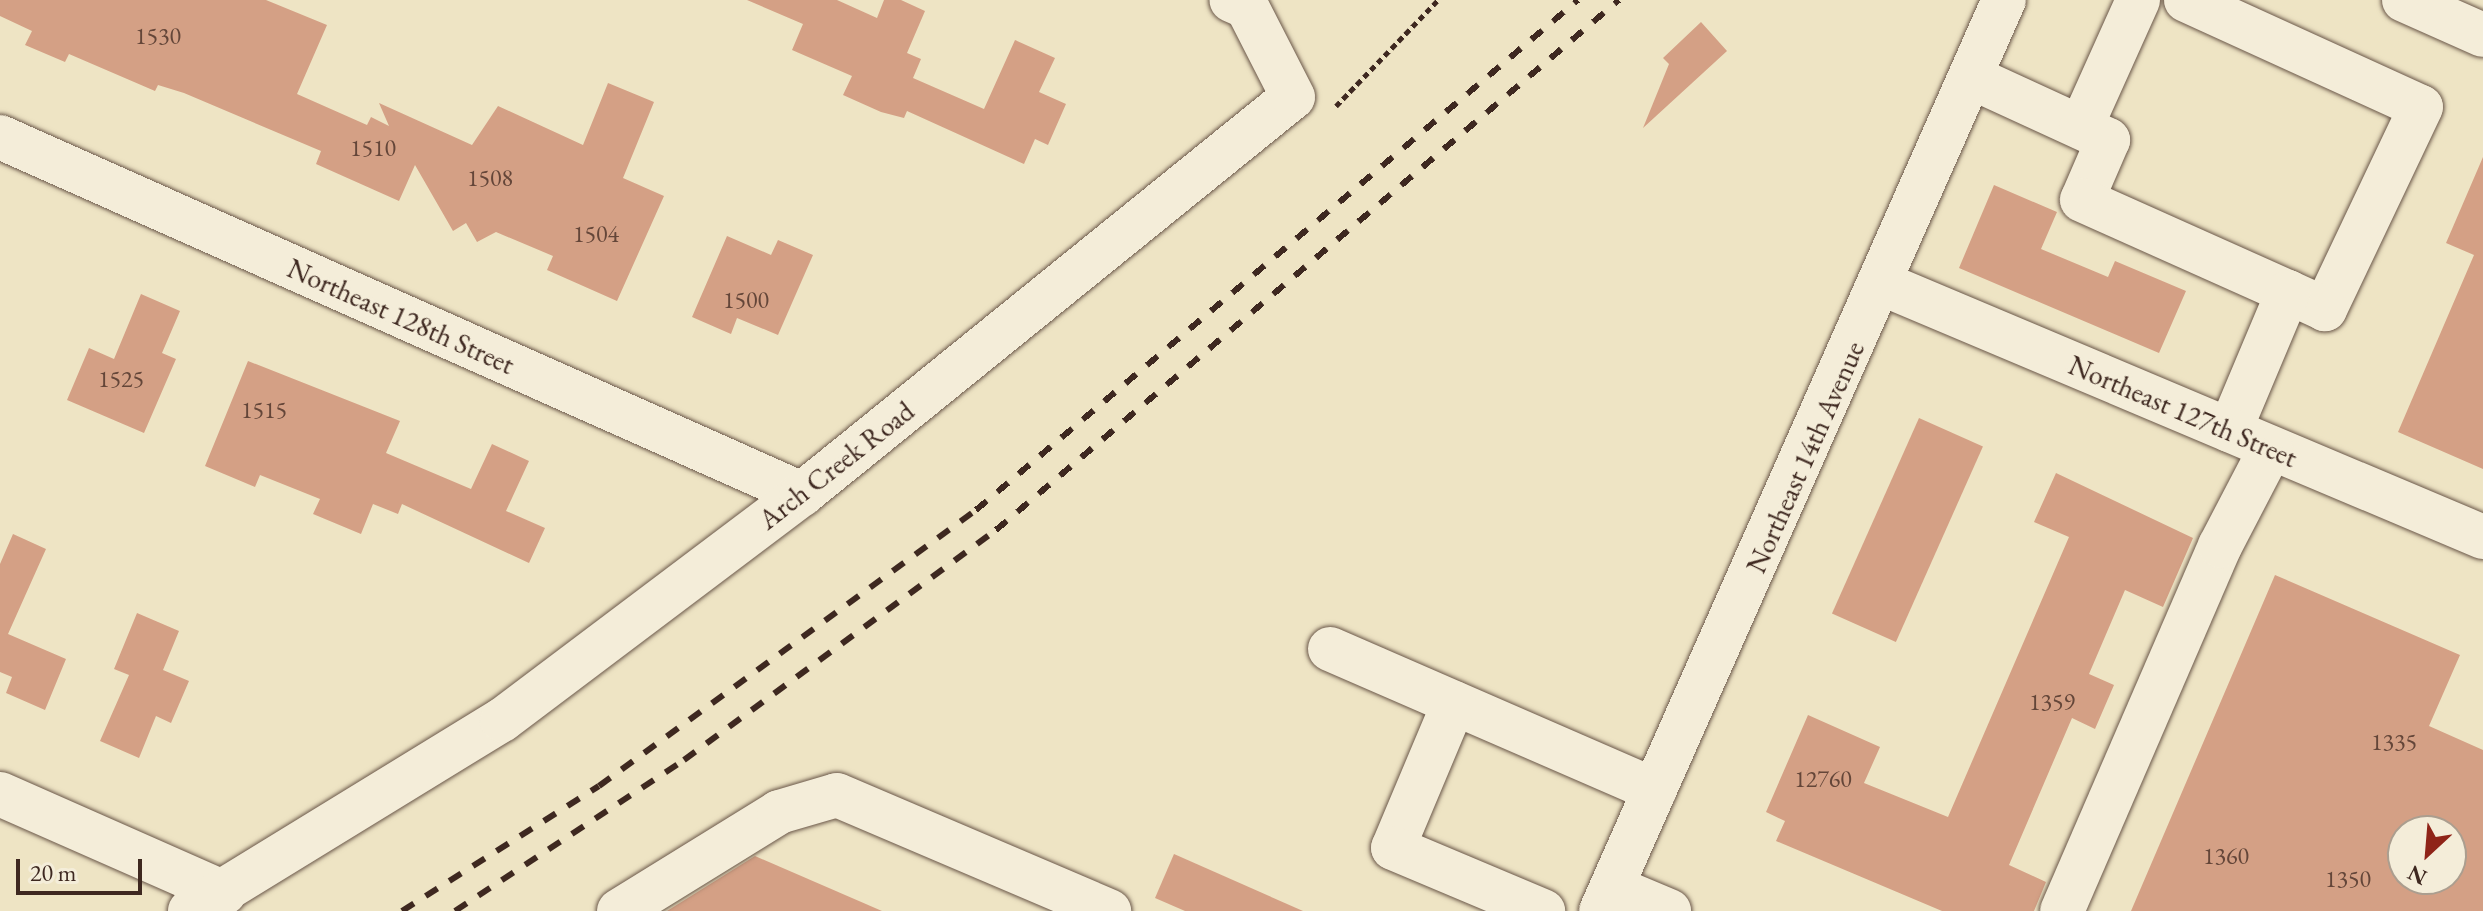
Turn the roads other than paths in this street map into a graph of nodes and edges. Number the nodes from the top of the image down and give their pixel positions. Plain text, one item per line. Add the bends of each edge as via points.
1 (1231, 0) edge
2 (2004, 0) edge
3 (2138, 0) edge
4 (2186, 0) edge
5 (2404, 0) edge
6 (2483, 35) edge
7 (1971, 77) junction
8 (2081, 127) junction
9 (0, 137) edge
10 (1883, 284) junction
11 (2288, 292) junction
12 (2230, 430) junction
13 (2271, 448) junction
14 (802, 494) junction
15 (2483, 537) edge
16 (1330, 649) dead end
17 (1454, 703) junction
18 (1655, 790) junction
19 (3, 803) edge
20 (1606, 899) edge
21 (207, 902) edge
22 (619, 911) edge
23 (1109, 911) edge
24 (1543, 911) edge
25 (1669, 911) edge
26 (2062, 911) edge

1 - 14 street, Arch Creek Road via 1247,7 1293,97
2 - 7 street, Northeast 14th Avenue
3 - 8 street
4 - 11 street via 2421,107 2325,309
5 - 6 street
7 - 8 street
7 - 10 street, Northeast 14th Avenue
8 - 11 street via 2108,140 2082,200
9 - 14 street, Northeast 128th Street
10 - 12 street, Northeast 127th Street
10 - 18 street, Northeast 14th Avenue
11 - 12 street
12 - 13 street, Northeast 127th Street
13 - 15 street, Northeast 127th Street
13 - 26 street via 2220,546
14 - 21 street, Arch Creek Road via 502,720
16 - 17 street
17 - 18 street
17 - 24 street via 1393,848
18 - 20 street, Northeast 14th Avenue
19 - 21 street
20 - 25 street
22 - 23 street via 779,812 837,795

